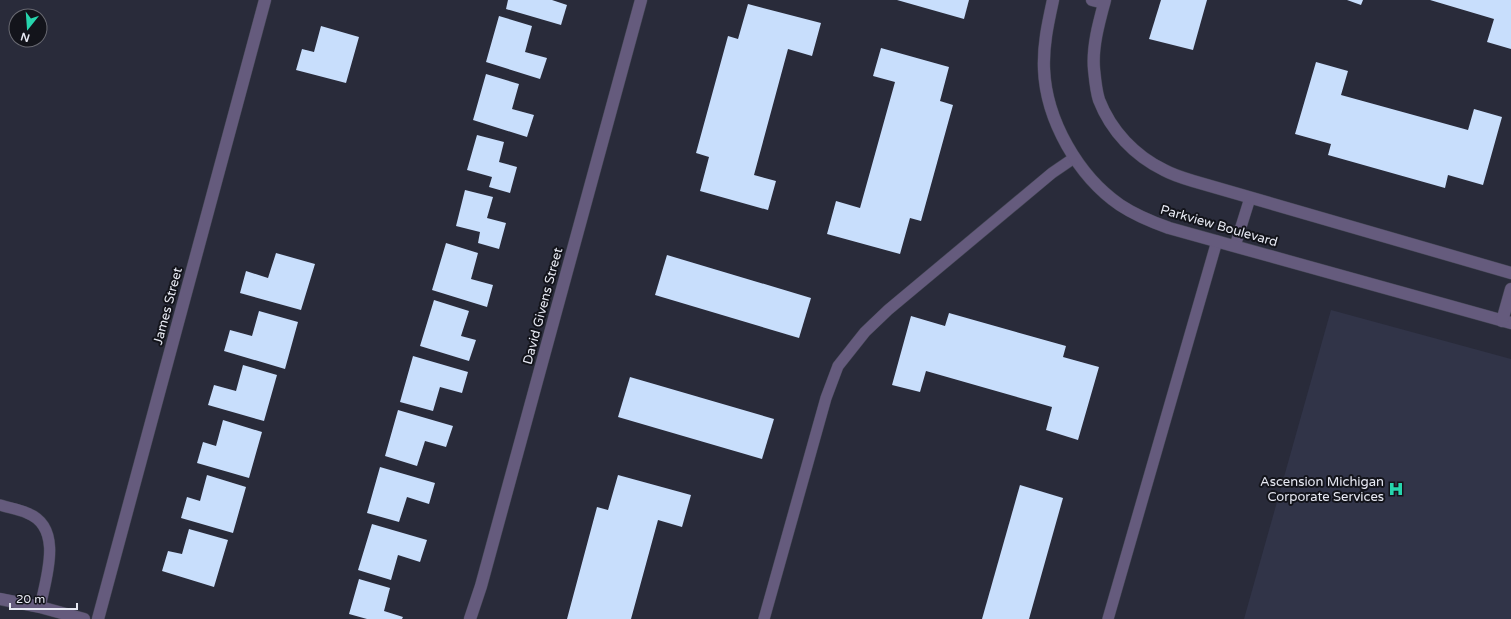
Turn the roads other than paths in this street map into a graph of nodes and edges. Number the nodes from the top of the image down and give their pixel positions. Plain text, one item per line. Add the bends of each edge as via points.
1 (265, 0) edge
2 (640, 0) edge
3 (1053, 0) edge
4 (1092, 0) edge
5 (1104, 2) edge
6 (1074, 158) junction
7 (1250, 198) junction
8 (1217, 241) junction
9 (1235, 246) junction
10 (1511, 273) edge
11 (1511, 289) edge
12 (1506, 322) edge
13 (0, 505) edge
14 (0, 599) edge
15 (40, 607) junction
16 (84, 619) edge
17 (98, 619) edge
18 (470, 619) edge
19 (764, 619) edge
20 (1108, 619) edge

1 - 17 street, James Street
2 - 18 street, David Givens Street
3 - 6 street, Parkview Boulevard via 1044,51 1044,70 1054,116
4 - 5 street
5 - 7 street via 1096,37 1094,68 1099,99 1127,144 1166,171
6 - 8 street, Parkview Boulevard via 1102,190 1142,218
6 - 19 lane via 1052,173 888,310 865,332 838,366 826,398
7 - 9 lane
7 - 10 street
8 - 9 street, Parkview Boulevard
8 - 20 lane
9 - 12 street, Parkview Boulevard
11 - 12 street
13 - 15 lane via 28,513 41,522 48,533 49,567
14 - 15 street
15 - 16 street

